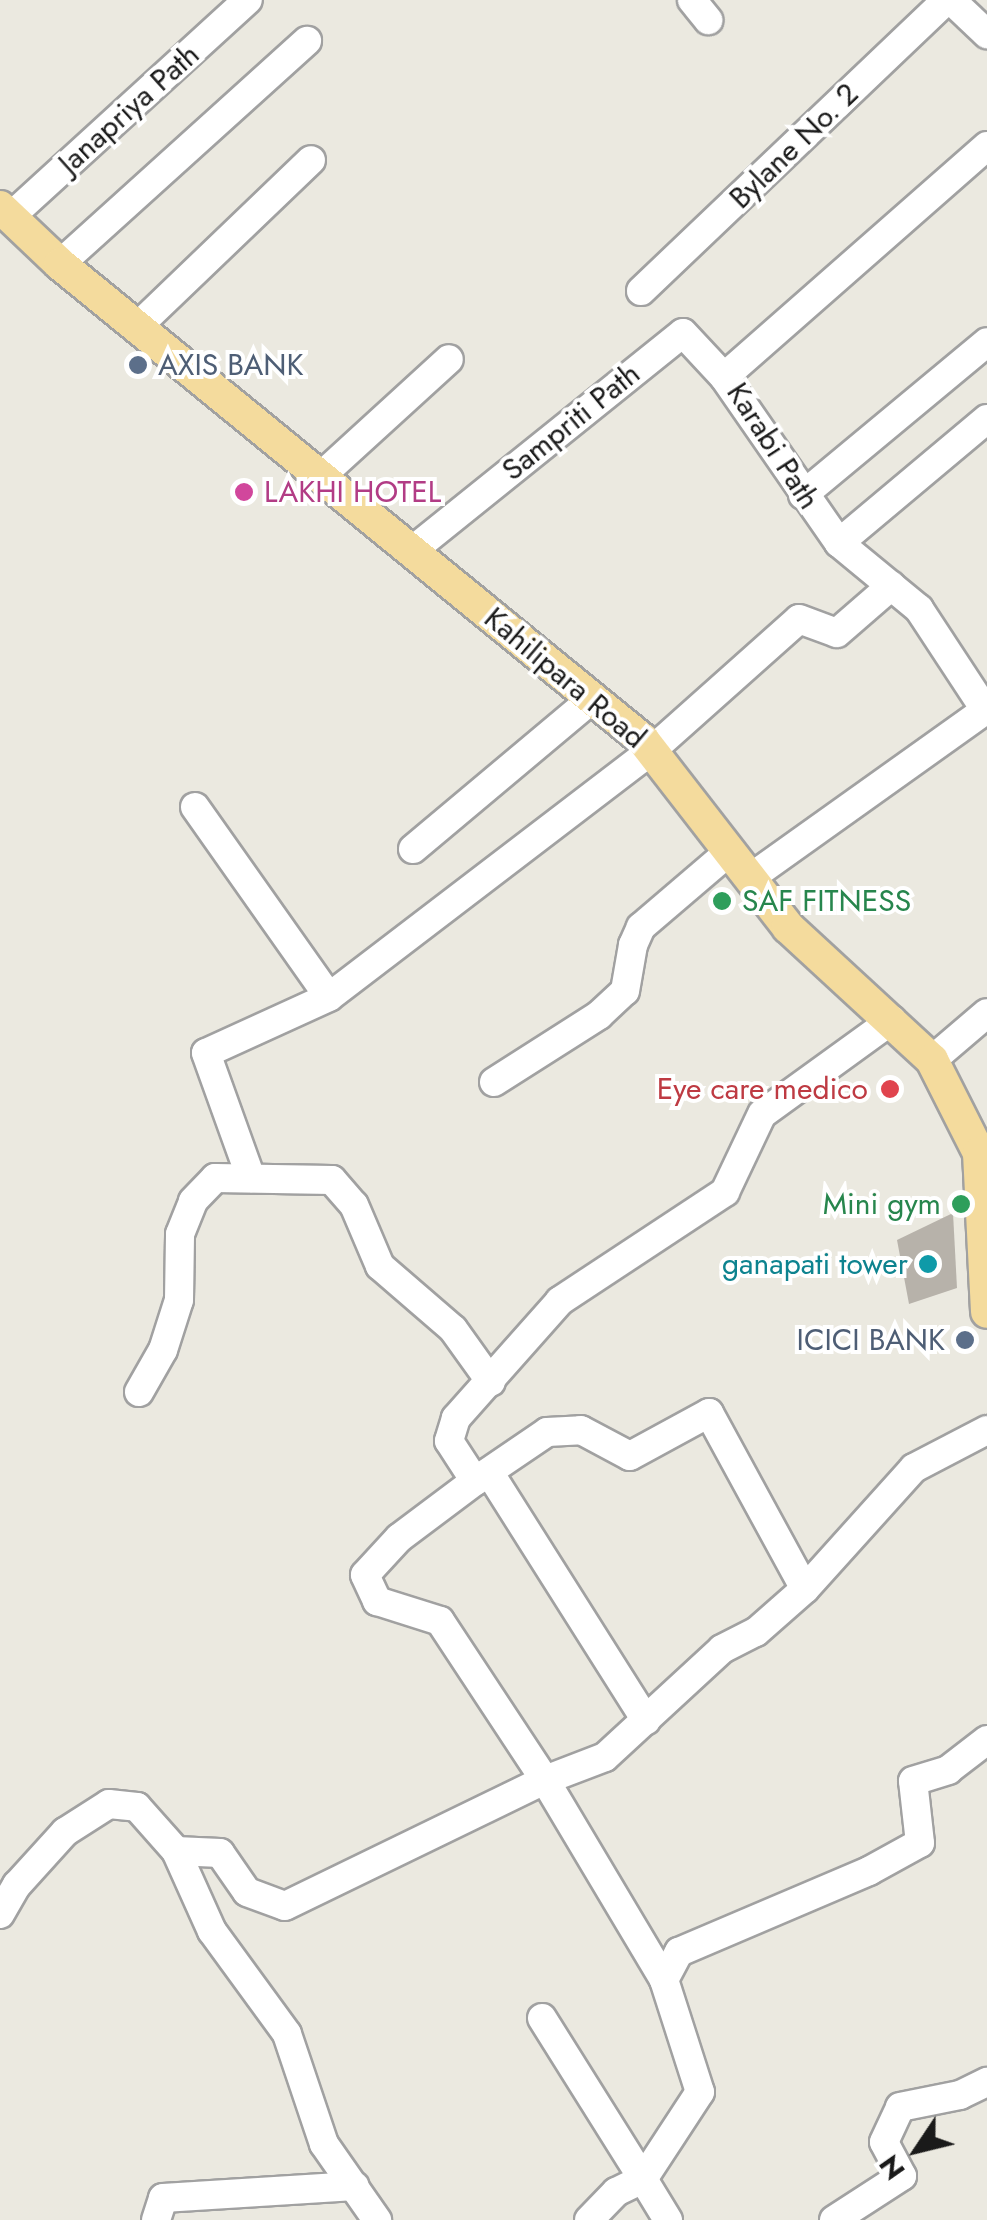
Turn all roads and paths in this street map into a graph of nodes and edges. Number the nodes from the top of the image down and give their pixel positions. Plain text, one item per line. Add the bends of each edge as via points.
1 (248, 0) edge
2 (949, 0) edge
3 (987, 34) edge
4 (307, 41) dead end
5 (987, 146) edge
6 (311, 160) dead end
7 (5, 212) edge
8 (60, 264) junction
9 (641, 291) dead end
10 (137, 327) junction
11 (987, 342) edge
12 (449, 359) dead end
13 (724, 377) junction
14 (987, 419) edge
15 (321, 476) junction
16 (803, 496) junction
17 (839, 543) junction
18 (413, 550) junction
19 (891, 586) junction
20 (593, 698) junction
21 (985, 708) edge
22 (652, 751) junction
23 (195, 807) dead end
24 (413, 849) dead end
25 (730, 851) junction
26 (750, 878) junction
27 (330, 997) junction
28 (987, 1014) edge
29 (892, 1020) junction
30 (932, 1060) junction
31 (494, 1082) dead end
32 (251, 1178) junction
33 (984, 1246) edge
34 (987, 1312) edge
35 (491, 1382) junction
36 (139, 1392) dead end
37 (987, 1430) edge
38 (482, 1476) junction
39 (804, 1590) junction
40 (646, 1720) junction
41 (987, 1740) edge
42 (545, 1780) junction
43 (176, 1851) junction
44 (0, 1914) edge
45 (664, 1980) junction
46 (542, 2018) dead end
47 (987, 2082) edge
48 (643, 2179) junction
49 (356, 2186) junction
50 (156, 2220) edge
51 (377, 2220) edge
52 (589, 2220) edge
53 (668, 2220) edge
54 (834, 2220) edge

1 - 7 street, Janapriya Path
2 - 3 street
2 - 9 street, Bylane No. 2
4 - 8 street
5 - 13 street, Karabi Path
6 - 10 street
7 - 8 main road, Kahilipara Road
8 - 10 main road, Kahilipara Road
10 - 15 main road, Kahilipara Road
11 - 16 street
12 - 15 street
13 - 16 street, Karabi Path
13 - 18 street, Sampriti Path via 682,333
14 - 17 street, Karabi Path
15 - 18 main road, Kahilipara Road
16 - 17 street, Karabi Path
17 - 19 street
18 - 20 main road, Kahilipara Road
19 - 21 street via 919,609
19 - 22 street via 837,632 799,620
20 - 22 main road, Kahilipara Road
20 - 24 street
21 - 26 street
22 - 25 main road, Kahilipara Road
22 - 27 street
23 - 27 street
25 - 26 main road, Kahilipara Road
25 - 31 street via 641,926 625,991
26 - 29 main road, Kahilipara Road via 788,927
27 - 32 street via 206,1054
28 - 30 street
29 - 30 main road, Kahilipara Road
29 - 35 street via 762,1114 725,1192 560,1301
30 - 33 main road, Kahilipara Road via 980,1153
32 - 35 street via 332,1180 354,1205 380,1266 453,1329
32 - 36 street via 215,1178 193,1202 180,1234 178,1300
33 - 34 main road, Kahilipara Road
35 - 38 street via 456,1418 449,1441
37 - 39 street via 914,1468
38 - 39 street via 547,1432 582,1430 630,1456 709,1414
38 - 40 street
38 - 42 street via 399,1538 365,1575 377,1601 440,1621
39 - 40 street via 756,1632 722,1649
40 - 42 street via 605,1756
41 - 45 street via 948,1770 913,1782 920,1843 678,1952
42 - 43 street via 285,1906 247,1892 220,1853
42 - 45 street
43 - 44 street via 137,1807 109,1804 65,1832
43 - 49 street via 212,1931 287,2034 324,2144
45 - 48 street via 700,2092
46 - 48 street
47 - 54 street via 960,2095 900,2107 884,2142 902,2176
48 - 52 street via 616,2192
48 - 53 street
49 - 50 street via 163,2198
49 - 51 street

